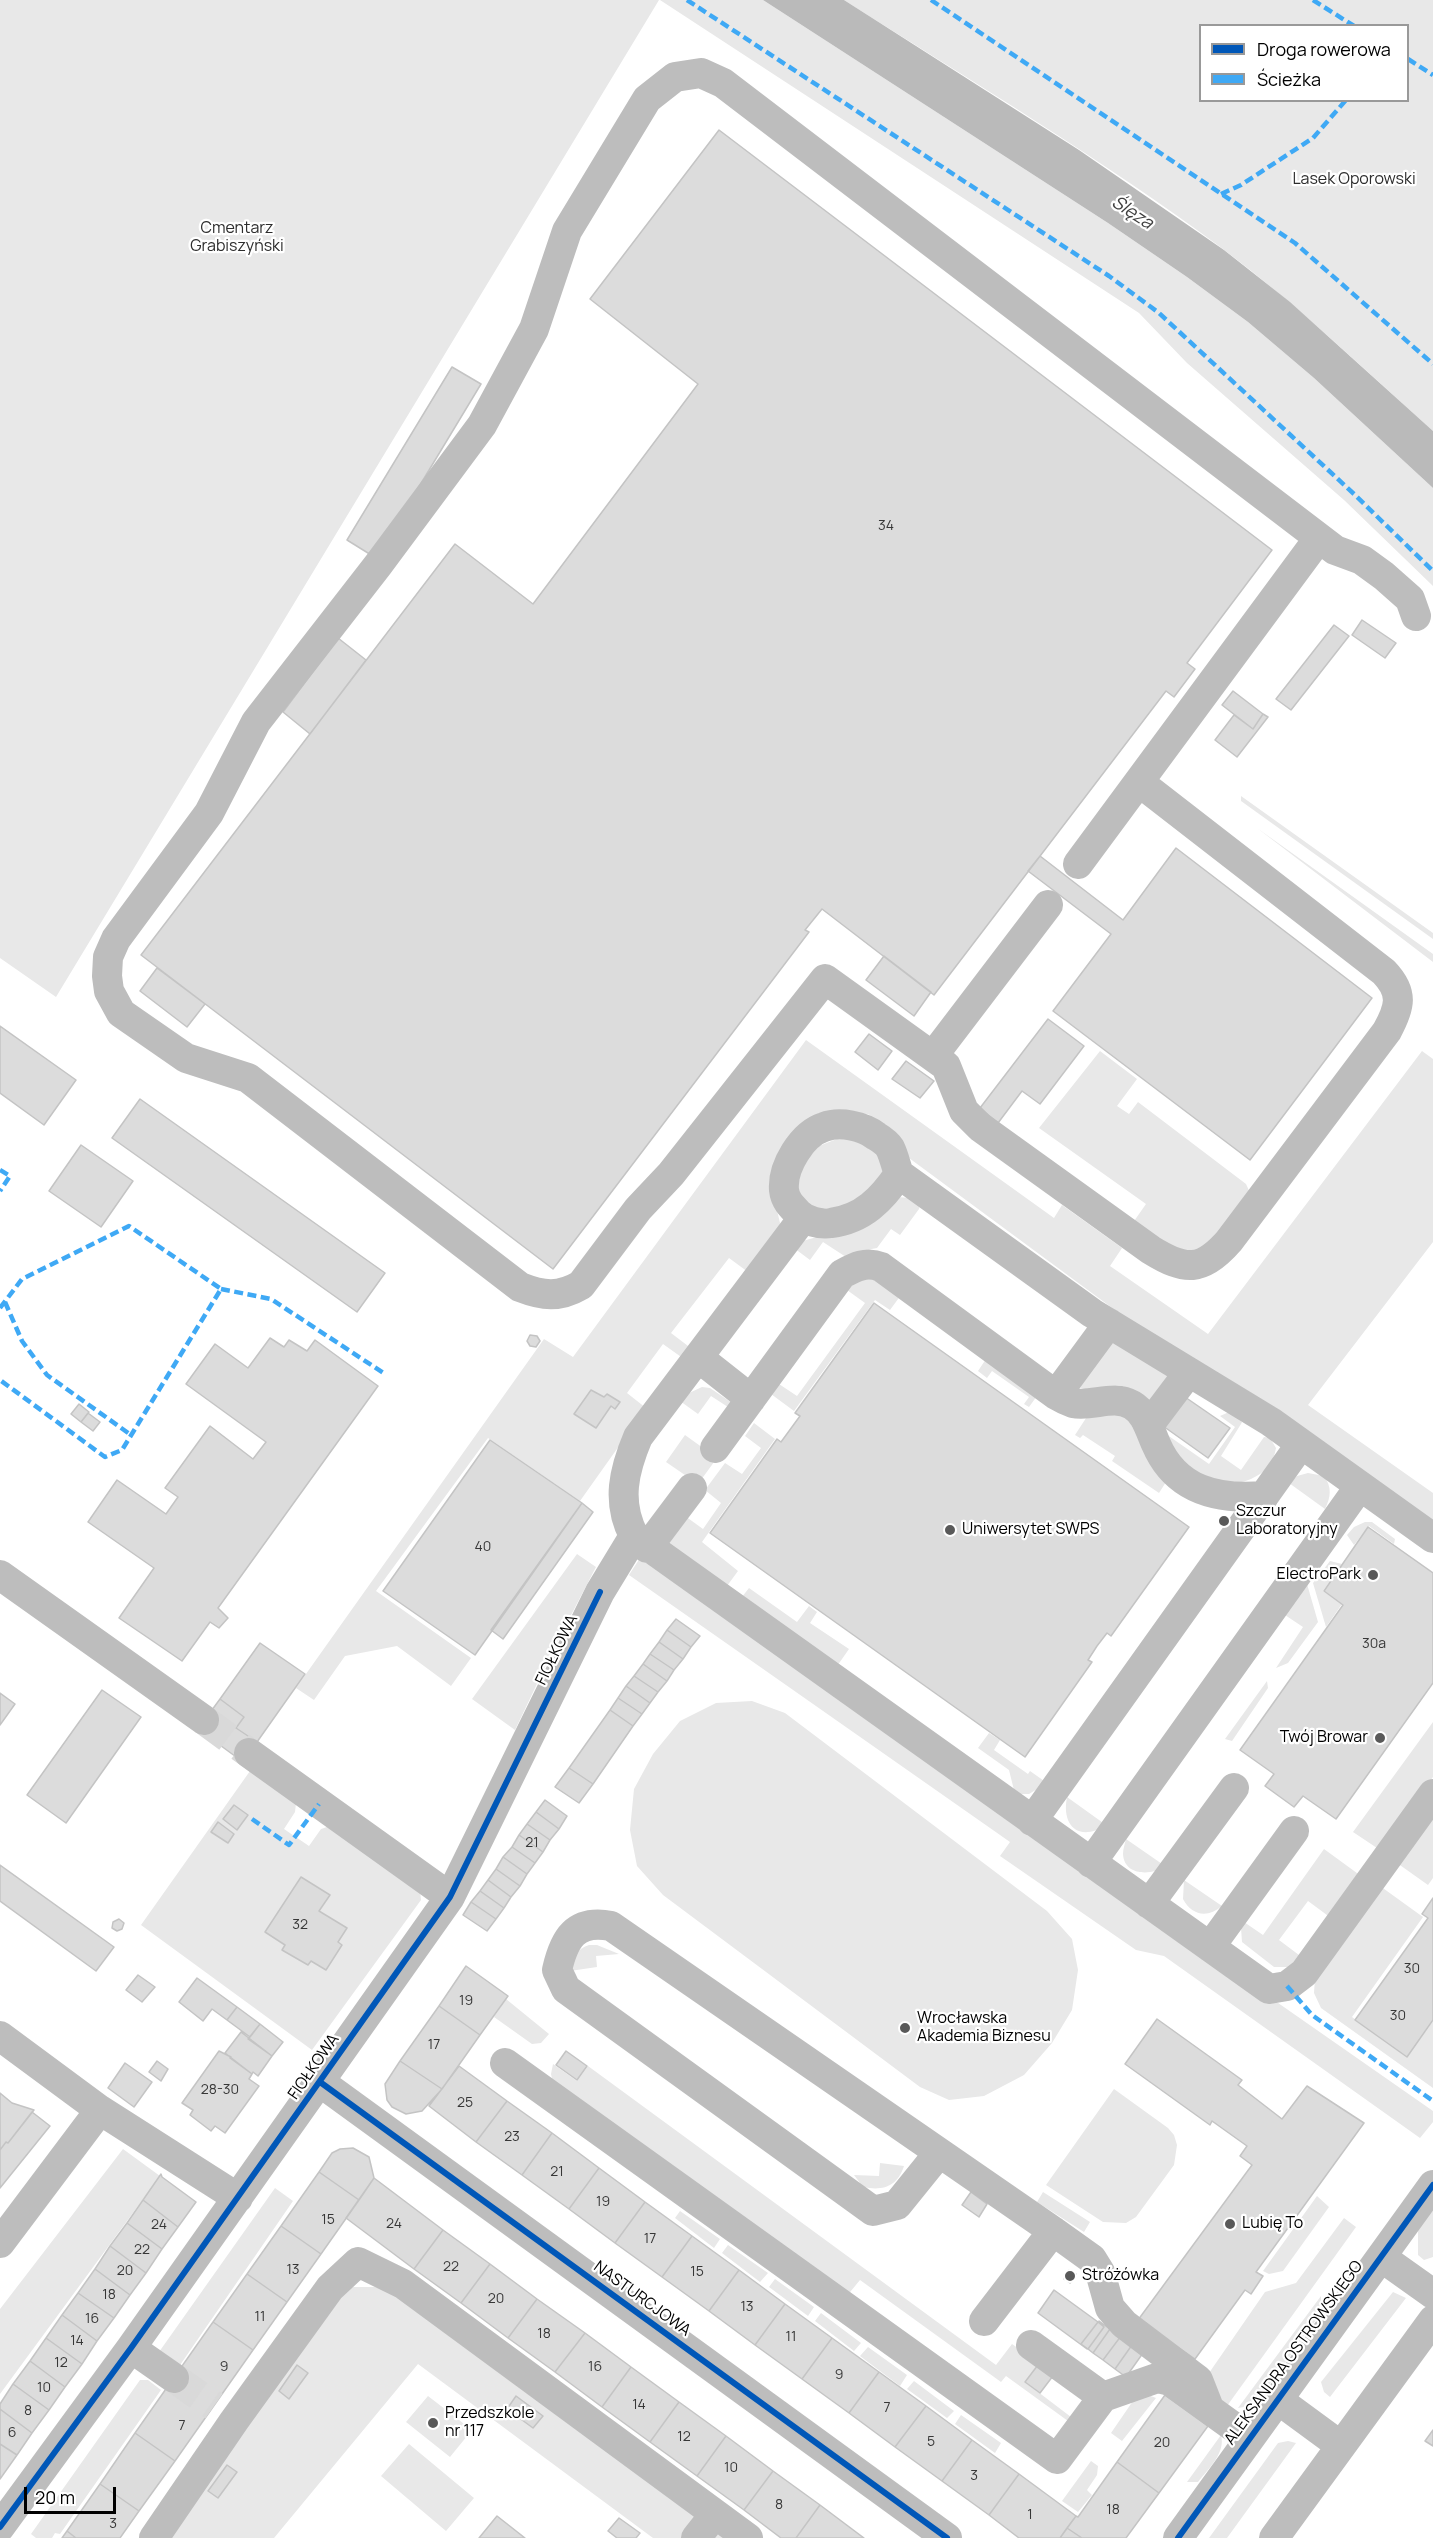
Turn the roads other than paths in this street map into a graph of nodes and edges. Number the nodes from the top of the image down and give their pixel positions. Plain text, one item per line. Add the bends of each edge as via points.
1 (1327, 544) junction
2 (1425, 623) edge
3 (1139, 782) junction
4 (1078, 864) dead end
5 (1048, 905) dead end
6 (933, 1056) junction
7 (899, 1174) junction
8 (803, 1218) junction
9 (1109, 1323) junction
10 (699, 1358) junction
11 (1189, 1372) junction
12 (1056, 1395) junction
13 (750, 1399) junction
14 (1149, 1425) junction
15 (1301, 1443) junction
16 (715, 1448) dead end
17 (1360, 1486) junction
18 (692, 1488) dead end
19 (1264, 1496) junction
20 (1433, 1538) edge
21 (640, 1542) junction
22 (0, 1575) edge
23 (204, 1720) tunnel mouth
24 (249, 1753) tunnel mouth
25 (1234, 1788) dead end
26 (1433, 1794) edge
27 (1032, 1821) junction
28 (1294, 1831) dead end
29 (1091, 1863) junction
30 (450, 1897) junction
31 (1149, 1904) junction
32 (1210, 1947) junction
33 (0, 2036) edge
34 (505, 2063) dead end
35 (320, 2082) junction
36 (100, 2110) junction
37 (939, 2153) junction
38 (1433, 2185) edge
39 (238, 2198) junction
40 (1053, 2230) junction
41 (0, 2242) edge
42 (1381, 2257) junction
43 (1433, 2294) edge
44 (1433, 2320) edge
45 (984, 2321) dead end
46 (1031, 2344) dead end
47 (131, 2348) junction
48 (174, 2378) tunnel mouth
49 (1103, 2397) junction
50 (1277, 2399) junction
51 (1209, 2408) junction
52 (1249, 2438) junction
53 (1341, 2446) junction
54 (715, 2514) junction
55 (0, 2527) edge
56 (154, 2538) edge
57 (696, 2538) edge
58 (748, 2538) edge
59 (947, 2538) edge
60 (1178, 2538) edge
61 (1274, 2538) edge

1 - 2 street via 1350,575 1399,612
1 - 3 street
1 - 6 street via 723,83 701,73 675,77 647,99 567,231 534,329 482,425 256,722 209,813 116,939 106,967 109,991 121,1013 180,1055 249,1078 520,1287 553,1296 581,1285 825,979
3 - 4 street
3 - 6 street via 1396,985 1395,1016 1387,1031 1230,1241 1216,1256 1195,1265 1178,1264 1157,1254 980,1127 964,1111 946,1066
5 - 6 street
7 - 8 street via 885,1195 865,1212 824,1225
7 - 8 street via 890,1146 868,1130 847,1125 824,1126 805,1140 787,1172 784,1189 789,1204
7 - 9 street
8 - 10 street
9 - 11 street
9 - 12 street
10 - 13 street
10 - 21 street via 639,1437 627,1463 625,1520
11 - 14 street
11 - 15 street
12 - 13 street via 872,1263 842,1274
12 - 14 street via 1074,1403 1110,1399 1133,1406
13 - 16 street
14 - 19 street via 1168,1465 1186,1482 1216,1495
15 - 17 street
15 - 19 street
17 - 20 street
17 - 29 street
18 - 21 street, FIOŁKOWA
19 - 27 street
21 - 27 street
21 - 30 street, FIOŁKOWA via 600,1592
22 - 23 street
24 - 30 street
25 - 31 street
26 - 32 street via 1297,1980 1269,1989
27 - 29 street
28 - 32 street
29 - 31 street
30 - 35 street, FIOŁKOWA
31 - 32 street
33 - 36 street
34 - 49 street via 1057,2459
35 - 39 street, FIOŁKOWA
35 - 59 street, NASTURCJOWA
36 - 39 street
36 - 41 street
37 - 37 street via 611,1926 589,1924 567,1941 557,1970 566,1989 873,2211 897,2205
37 - 40 street
38 - 42 street, ALEKSANDRA OSTROWSKIEGO
39 - 47 street, FIOŁKOWA
40 - 45 street
40 - 51 street via 1092,2259 1100,2272 1110,2308 1198,2380
42 - 43 street
42 - 50 street, ALEKSANDRA OSTROWSKIEGO
44 - 53 street
46 - 49 street
47 - 48 street
47 - 55 street, FIOŁKOWA
49 - 51 street via 1164,2378
50 - 52 street, ALEKSANDRA OSTROWSKIEGO
50 - 53 street
51 - 52 street
52 - 60 street, ALEKSANDRA OSTROWSKIEGO
53 - 61 street
54 - 56 street via 403,2284 358,2262 330,2288 224,2413
54 - 57 street
54 - 58 street

